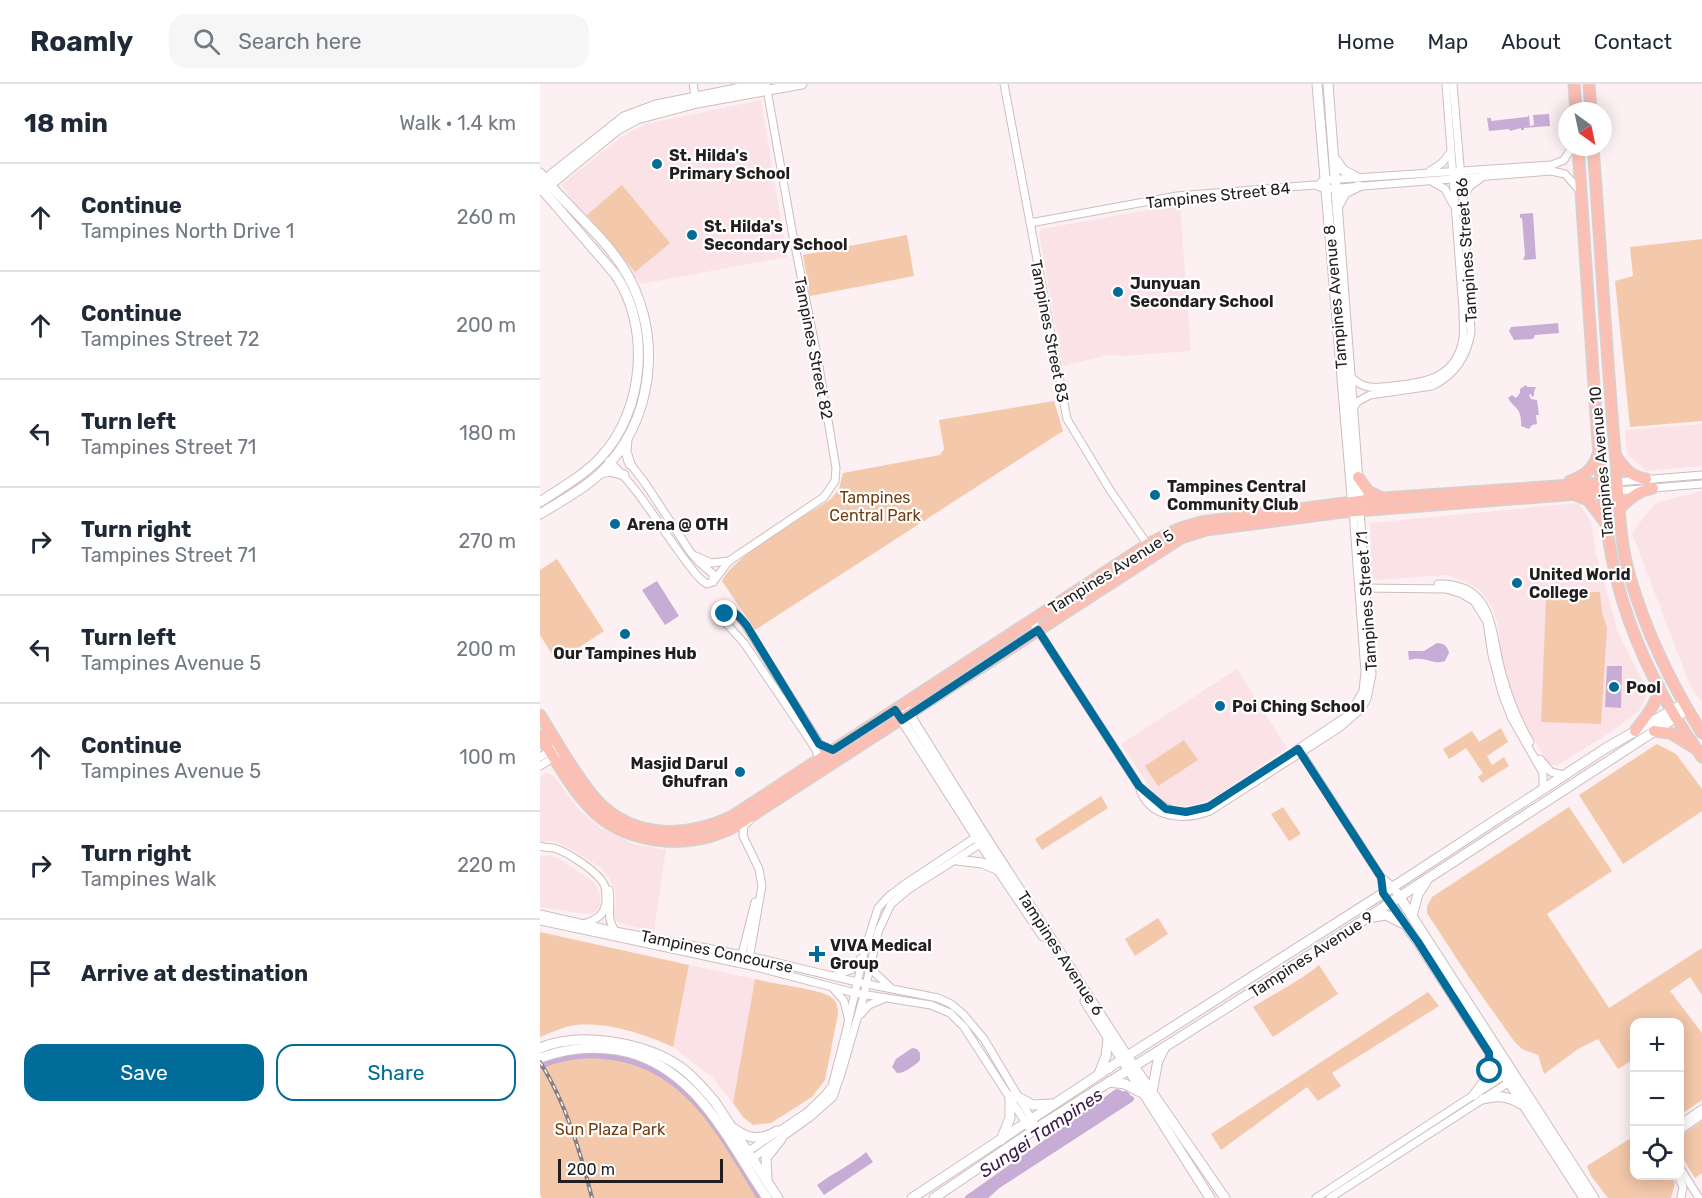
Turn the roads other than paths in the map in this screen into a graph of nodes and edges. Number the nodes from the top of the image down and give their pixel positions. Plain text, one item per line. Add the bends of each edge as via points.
1 (695, 84) edge
2 (802, 84) edge
3 (1004, 84) edge
4 (1317, 84) edge
5 (1328, 84) edge
6 (1446, 84) edge
7 (1453, 84) edge
8 (1574, 84) edge
9 (1589, 84) edge
10 (765, 86) edge
11 (698, 99) junction
12 (1575, 102) edge
13 (1590, 102) edge
14 (1450, 153) junction
15 (1459, 153) junction
16 (1332, 154) junction
17 (1566, 156) edge
18 (1579, 156) edge
19 (1594, 156) edge
20 (1478, 169) junction
21 (1451, 170) junction
22 (1460, 170) junction
23 (1424, 172) junction
24 (1482, 177) junction
25 (1461, 179) junction
26 (1452, 180) junction
27 (1429, 181) junction
28 (1358, 182) junction
29 (543, 183) edge
30 (1330, 184) junction
31 (1581, 193) junction
32 (1463, 199) junction
33 (1336, 209) junction
34 (1455, 210) junction
35 (1030, 223) junction
36 (1351, 377) junction
37 (1384, 390) junction
38 (1353, 409) junction
39 (627, 436) junction
40 (612, 443) junction
41 (619, 451) junction
42 (1599, 452) junction
43 (603, 455) junction
44 (1616, 456) junction
45 (611, 462) junction
46 (630, 464) junction
47 (599, 474) junction
48 (624, 475) junction
49 (1702, 475) edge
50 (1358, 477) junction
51 (1650, 484) junction
52 (1702, 484) edge
53 (1561, 485) junction
54 (1617, 486) junction
55 (1603, 487) junction
56 (1572, 495) junction
57 (1382, 498) junction
58 (540, 501) edge
59 (1356, 506) junction
60 (1619, 510) junction
61 (540, 514) edge
62 (1606, 525) junction
63 (1148, 544) junction
64 (691, 553) junction
65 (1155, 554) junction
66 (729, 561) junction
67 (713, 582) junction
68 (1361, 588) junction
69 (1415, 588) junction
70 (1032, 621) junction
71 (1038, 630) junction
72 (1659, 687) junction
73 (1685, 706) junction
74 (899, 707) junction
75 (1674, 713) junction
76 (540, 715) edge
77 (906, 717) junction
78 (1635, 731) junction
79 (1654, 731) junction
80 (1702, 733) edge
81 (540, 736) edge
82 (833, 750) junction
83 (1300, 751) junction
84 (553, 752) edge
85 (1699, 753) edge
86 (819, 760) junction
87 (830, 764) junction
88 (540, 766) edge
89 (1564, 775) junction
90 (1543, 789) junction
91 (762, 809) junction
92 (722, 833) junction
93 (982, 838) junction
94 (542, 848) edge
95 (957, 860) junction
96 (999, 870) junction
97 (1381, 877) junction
98 (1429, 877) junction
99 (605, 887) junction
100 (1393, 887) junction
101 (1383, 893) junction
102 (1400, 897) junction
103 (1390, 903) junction
104 (540, 914) edge
105 (1368, 918) junction
106 (1409, 920) junction
107 (540, 921) edge
108 (583, 923) junction
109 (615, 931) junction
110 (868, 952) junction
111 (746, 955) junction
112 (743, 964) junction
113 (830, 975) junction
114 (857, 982) junction
115 (866, 984) junction
116 (831, 986) junction
117 (894, 990) junction
118 (855, 993) junction
119 (864, 995) junction
120 (895, 999) junction
121 (857, 1020) junction
122 (849, 1022) junction
123 (1108, 1039) junction
124 (1165, 1047) junction
125 (540, 1048) edge
126 (1489, 1053) junction
127 (540, 1058) edge
128 (1124, 1058) junction
129 (1132, 1069) junction
130 (1098, 1076) junction
131 (1510, 1077) junction
132 (1109, 1082) junction
133 (1147, 1093) junction
134 (1474, 1095) junction
135 (1014, 1097) junction
136 (1483, 1099) junction
137 (1056, 1103) junction
138 (1702, 1109) edge
139 (1532, 1112) junction
140 (1702, 1115) edge
141 (1029, 1121) junction
142 (1684, 1121) edge
143 (732, 1127) junction
144 (1684, 1127) edge
145 (1034, 1130) junction
146 (779, 1135) junction
147 (1001, 1140) junction
148 (746, 1158) junction
149 (1684, 1174) edge
150 (1680, 1180) edge
151 (769, 1184) junction
152 (767, 1198) edge
153 (778, 1198) edge
154 (912, 1198) edge
155 (934, 1198) edge
156 (1210, 1198) edge
157 (1225, 1198) edge
158 (1316, 1198) edge
159 (1330, 1198) edge
160 (1584, 1198) edge
161 (1594, 1198) edge
162 (1681, 1198) edge
163 (1699, 1198) edge

1 - 11 street
2 - 10 main road
3 - 35 street, Tampines Street 83
4 - 30 main road, Tampines Avenue 8
5 - 16 main road, Tampines Avenue 8
6 - 14 street, Tampines Street 86
7 - 15 street, Tampines Street 86
8 - 12 main road
9 - 13 main road
10 - 11 main road
10 - 66 street, Tampines Street 82 via 836,474 824,497
11 - 29 main road via 643,109 624,117
14 - 21 street, Tampines Street 86
14 - 23 street via 1438,166
15 - 20 street
15 - 22 street, Tampines Street 86
16 - 28 main road
16 - 30 main road, Tampines Avenue 8
17 - 20 street via 1552,165
18 - 31 main road, Tampines Avenue 10
19 - 44 main road, Tampines Avenue 10
20 - 22 street
21 - 22 street
21 - 23 street
21 - 26 street, Tampines Street 86
22 - 25 street, Tampines Street 86
23 - 28 street
24 - 25 street
24 - 31 street via 1551,171 1565,174
24 - 32 street via 1470,186
25 - 26 street
25 - 32 street, Tampines Street 86
26 - 27 street
26 - 34 street, Tampines Street 86
27 - 28 street
27 - 34 street via 1445,189
28 - 30 street
28 - 33 main road via 1345,193
29 - 39 main road via 596,234 620,264 643,311 648,376 640,408
29 - 40 main road via 624,286 633,308 638,335 637,376
30 - 33 main road, Tampines Avenue 8
30 - 35 street, Tampines Street 84 via 1177,196
30 - 59 main road, Tampines Avenue 8
31 - 42 main road, Tampines Avenue 10
32 - 37 street, Tampines Street 86 via 1472,332 1469,348 1460,364 1441,382
33 - 36 main road, Tampines Avenue 8
34 - 37 street, Tampines Street 86 via 1463,310 1459,352 1445,371 1430,381
35 - 63 street, Tampines Street 83 via 1067,419
36 - 37 street, Tampines Street 86 via 1359,385
36 - 38 main road, Tampines Avenue 8
37 - 38 street, Tampines Street 86 via 1363,398
38 - 50 main road, Tampines Avenue 8
39 - 41 main road
39 - 46 main road
40 - 41 street
40 - 43 main road
41 - 45 main road
41 - 46 street
42 - 53 main road via 1587,472
42 - 55 main road, Tampines Avenue 10
43 - 45 street
43 - 58 main road via 576,479
44 - 51 main road via 1628,471
44 - 54 main road, Tampines Avenue 10
45 - 47 main road
45 - 48 street
46 - 64 street
47 - 48 main road via 610,471
47 - 61 main road
48 - 67 street via 701,580
49 - 51 street
50 - 57 main road via 1368,491
50 - 59 main road, Tampines Avenue 8
51 - 52 street
51 - 54 street
51 - 54 street
51 - 60 main road
53 - 55 main road, Tampines Avenue 5
53 - 57 main road, Tampines Avenue 5
54 - 55 main road, Tampines Avenue 5
54 - 60 main road, Tampines Avenue 10
55 - 56 main road, Tampines Avenue 5
55 - 62 main road, Tampines Avenue 10
56 - 59 main road, Tampines Avenue 5
56 - 62 main road via 1588,500
57 - 59 main road, Tampines Avenue 5
59 - 63 main road, Tampines Avenue 5 via 1201,522
59 - 65 main road, Tampines Avenue 5 via 1206,530 1181,538
59 - 68 street, Tampines Street 71
60 - 73 main road, Tampines Avenue 10 via 1630,576 1660,659
62 - 72 main road, Tampines Avenue 10 via 1623,601
63 - 65 street, Tampines Street 83
63 - 70 main road, Tampines Avenue 5
64 - 66 street via 711,562
64 - 67 street via 713,574
65 - 71 main road, Tampines Avenue 5
66 - 67 street, Tampines Street 82
68 - 69 street
68 - 83 street, Tampines Street 71 via 1363,691 1350,714
69 - 89 street via 1434,584 1456,586 1471,592 1483,604 1491,621 1507,691 1526,736 1547,769
69 - 90 street via 1455,591 1468,596 1483,613 1502,693 1541,769
70 - 71 street, Tampines Street 71
70 - 74 main road, Tampines Avenue 5
71 - 77 main road, Tampines Avenue 5
71 - 83 street, Tampines Street 71 via 1139,786 1166,809 1199,810
72 - 75 main road, Tampines Avenue 10
72 - 78 main road via 1653,707
73 - 75 main road, Tampines Avenue 9
73 - 80 main road, Tampines Avenue 10
74 - 77 main road, Tampines Avenue 6
74 - 82 main road, Tampines Avenue 5
75 - 78 main road, Tampines Avenue 9
75 - 79 main road, Tampines Avenue 9
75 - 85 main road, Tampines Avenue 10
76 - 84 main road, Tampines Avenue 5
77 - 87 main road, Tampines Avenue 5
77 - 93 main road, Tampines Avenue 6
78 - 89 main road, Tampines Avenue 9
79 - 85 main road via 1670,733
79 - 98 main road, Tampines Avenue 9
81 - 84 main road, Tampines Avenue 5
82 - 86 main road, Tampines Avenue 5
82 - 86 street via 819,744 747,626 735,613 724,615 809,739
83 - 97 street
84 - 86 main road, Tampines Avenue 5 via 603,806 630,823 665,832 699,830 731,817
84 - 88 street
84 - 92 main road, Tampines Avenue 5 via 585,803 616,828 664,841
86 - 87 main road
87 - 91 main road, Tampines Avenue 5
89 - 90 main road, Tampines Avenue 9
90 - 100 main road, Tampines Avenue 9
91 - 92 main road, Tampines Avenue 5
91 - 111 street via 743,830 762,886
92 - 111 street via 738,835 757,879
93 - 95 street
93 - 96 main road, Tampines Avenue 6
93 - 110 street via 888,896 878,908
93 - 128 main road, Tampines Avenue 6
94 - 99 street via 562,852 585,866
95 - 96 main road via 982,862
95 - 110 street via 891,904
96 - 123 main road, Tampines Avenue 6
97 - 100 street
97 - 101 street
98 - 102 main road, Tampines Avenue 9
98 - 106 main road
99 - 108 street via 601,915
99 - 109 street via 610,891 609,920
100 - 101 main road, Tampines Avenue 9
100 - 102 main road
101 - 103 main road
101 - 128 main road, Tampines Avenue 9
102 - 103 main road, Tampines Avenue 9
102 - 106 main road
103 - 105 main road, Tampines Avenue 9
103 - 106 main road
104 - 108 street, Tampines Concourse
105 - 106 main road via 1386,915
105 - 124 main road, Tampines Avenue 9
106 - 126 main road
106 - 131 main road
107 - 112 street, Tampines Concourse
108 - 109 street, Tampines Concourse
109 - 111 street, Tampines Concourse
110 - 113 street via 851,970
110 - 114 street
110 - 115 street
110 - 117 street via 875,973
111 - 112 street
111 - 113 street, Tampines Concourse
112 - 116 street, Tampines Concourse
113 - 114 street, Tampines Concourse
114 - 115 street, Tampines Concourse
114 - 118 street
115 - 117 street, Tampines Concourse
115 - 119 street
116 - 118 street, Tampines Concourse
116 - 122 street via 844,1001
117 - 135 street, Tampines Concourse via 938,998 963,1014 984,1039
118 - 119 street, Tampines Concourse
118 - 122 street
119 - 120 street, Tampines Concourse
119 - 121 street
120 - 121 street via 876,1001
120 - 135 street, Tampines Concourse via 931,1005 950,1013
121 - 146 street via 833,1097
122 - 146 street via 832,1086
123 - 128 main road, Tampines Avenue 6
123 - 130 main road
124 - 129 main road, Tampines Avenue 9
124 - 133 main road
125 - 143 main road via 570,1041 637,1046 686,1071
126 - 131 main road
126 - 134 main road via 1489,1075
127 - 148 main road via 556,1052 604,1048 636,1053 651,1060 695,1093
128 - 129 main road, Tampines Avenue 6
128 - 130 main road, Tampines Avenue 9
129 - 132 main road, Tampines Avenue 9
129 - 133 main road, Tampines Avenue 6
130 - 137 main road, Tampines Avenue 9
131 - 134 street
131 - 136 street
131 - 139 main road
132 - 133 main road
132 - 145 main road, Tampines Avenue 9
133 - 156 main road, Tampines Avenue 6
133 - 157 main road, Tampines Avenue 6
134 - 158 street
135 - 137 main road via 1039,1106
135 - 141 street, Tampines Concourse
135 - 147 main road
136 - 139 main road via 1506,1097
136 - 159 street
137 - 141 main road, Tampines Avenue 9
138 - 142 street
139 - 160 main road
139 - 161 main road
140 - 144 street
141 - 145 street, Tampines Concourse
141 - 147 main road, Tampines Avenue 9
143 - 146 main road via 753,1138
143 - 148 main road
145 - 155 main road, Tampines Avenue 9
146 - 148 street
146 - 151 main road via 766,1158
147 - 154 main road
148 - 151 main road
148 - 152 main road
149 - 163 street
150 - 162 street
151 - 153 main road

